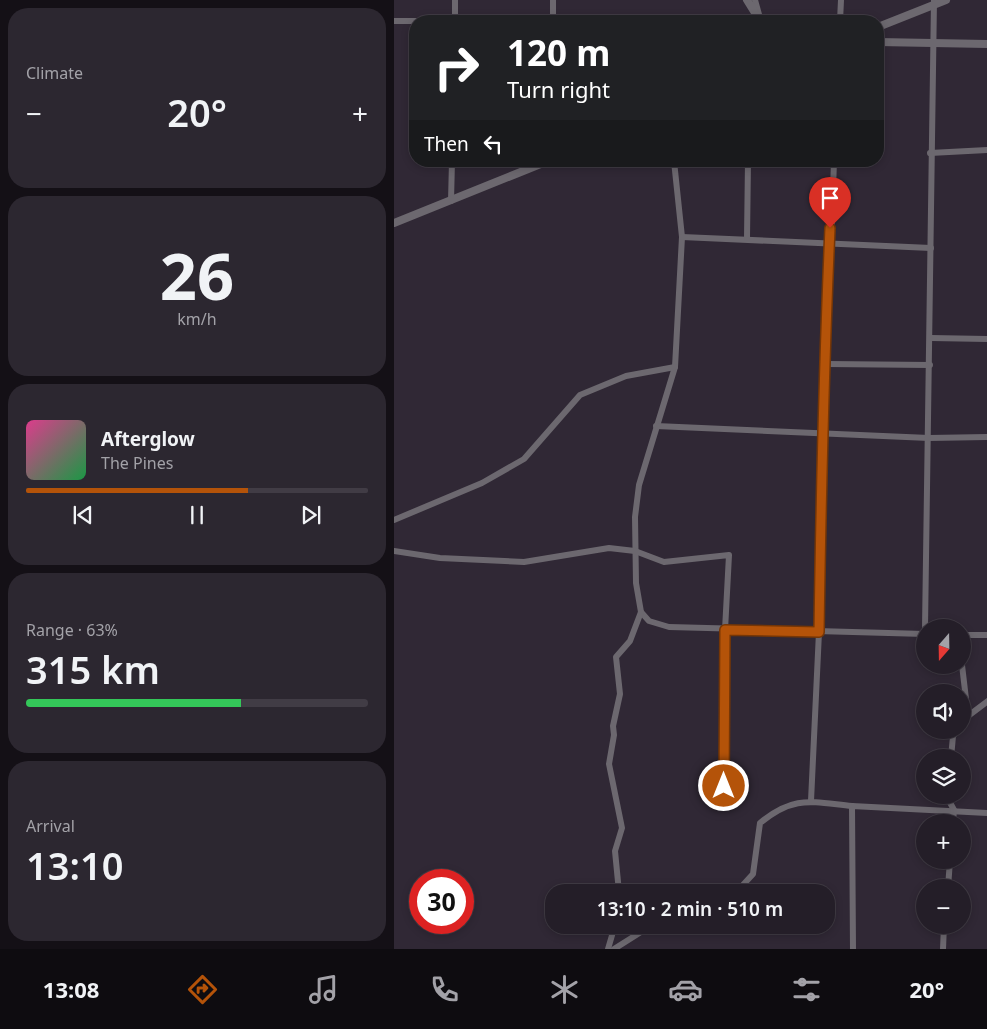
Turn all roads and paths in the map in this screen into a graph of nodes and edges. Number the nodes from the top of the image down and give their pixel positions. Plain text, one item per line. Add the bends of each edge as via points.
1 (455, 0) edge
2 (553, 0) edge
3 (747, 0) edge
4 (755, 0) edge
5 (841, 0) edge
6 (946, 0) edge
7 (934, 3) edge
8 (455, 15) edge
9 (553, 15) edge
10 (757, 15) edge
11 (759, 15) edge
12 (840, 15) edge
13 (394, 21) edge
14 (409, 21) edge
15 (884, 24) edge
16 (884, 42) edge
17 (932, 43) junction
18 (987, 44) edge
19 (987, 150) edge
20 (930, 153) junction
21 (452, 167) edge
22 (533, 167) edge
23 (675, 167) edge
24 (748, 167) edge
25 (834, 167) edge
26 (451, 200) junction
27 (394, 223) edge
28 (682, 237) junction
29 (747, 238) junction
30 (830, 244) junction
31 (930, 248) junction
32 (930, 338) junction
33 (987, 339) edge
34 (826, 364) junction
35 (930, 365) junction
36 (675, 367) junction
37 (656, 426) junction
38 (821, 434) junction
39 (987, 437) edge
40 (929, 438) junction
41 (394, 520) edge
42 (394, 551) edge
43 (635, 551) junction
44 (642, 612) junction
45 (925, 619) edge
46 (725, 630) junction
47 (819, 632) junction
48 (916, 634) edge
49 (972, 635) edge
50 (987, 635) edge
51 (987, 702) edge
52 (971, 714) edge
53 (724, 786) dead end
54 (811, 801) junction
55 (951, 804) edge
56 (852, 806) junction
57 (954, 810) junction
58 (987, 813) edge
59 (954, 814) edge
60 (618, 884) edge
61 (744, 884) edge
62 (612, 934) edge
63 (638, 934) edge
64 (944, 934) edge
65 (608, 949) edge
66 (614, 949) edge
67 (853, 949) edge
68 (943, 949) edge

1 - 8 street
2 - 9 street
3 - 10 street
4 - 11 street
5 - 12 street
6 - 7 street
7 - 15 street
7 - 17 street
13 - 14 street
16 - 17 street
17 - 18 street
17 - 20 street
19 - 20 street
20 - 31 street
21 - 26 street
22 - 26 street
23 - 28 street
24 - 29 street
25 - 30 street
26 - 27 street
28 - 29 street
28 - 36 street
29 - 30 street
30 - 31 street
30 - 34 street
31 - 32 street
32 - 33 street
32 - 35 street
34 - 35 street
34 - 38 street
35 - 40 street
36 - 37 street
36 - 41 street via 626,376 580,395 524,459 482,483
37 - 38 street
37 - 43 street via 639,485
38 - 40 street
38 - 47 street
39 - 40 street
40 - 45 street
42 - 43 street via 440,558 524,562 609,548
43 - 44 street via 636,583
43 - 46 street via 664,562 729,555
44 - 46 street via 649,621 662,625
44 - 60 street via 630,641 616,657 620,694 609,764 622,828 615,851
46 - 47 street
46 - 53 street
47 - 48 street
47 - 54 street
49 - 50 street
51 - 52 street
54 - 56 street
54 - 61 street via 776,809 760,823 753,874
55 - 57 street
56 - 57 street
56 - 67 street
57 - 58 street
57 - 59 street
62 - 65 street
63 - 66 street
64 - 68 street

